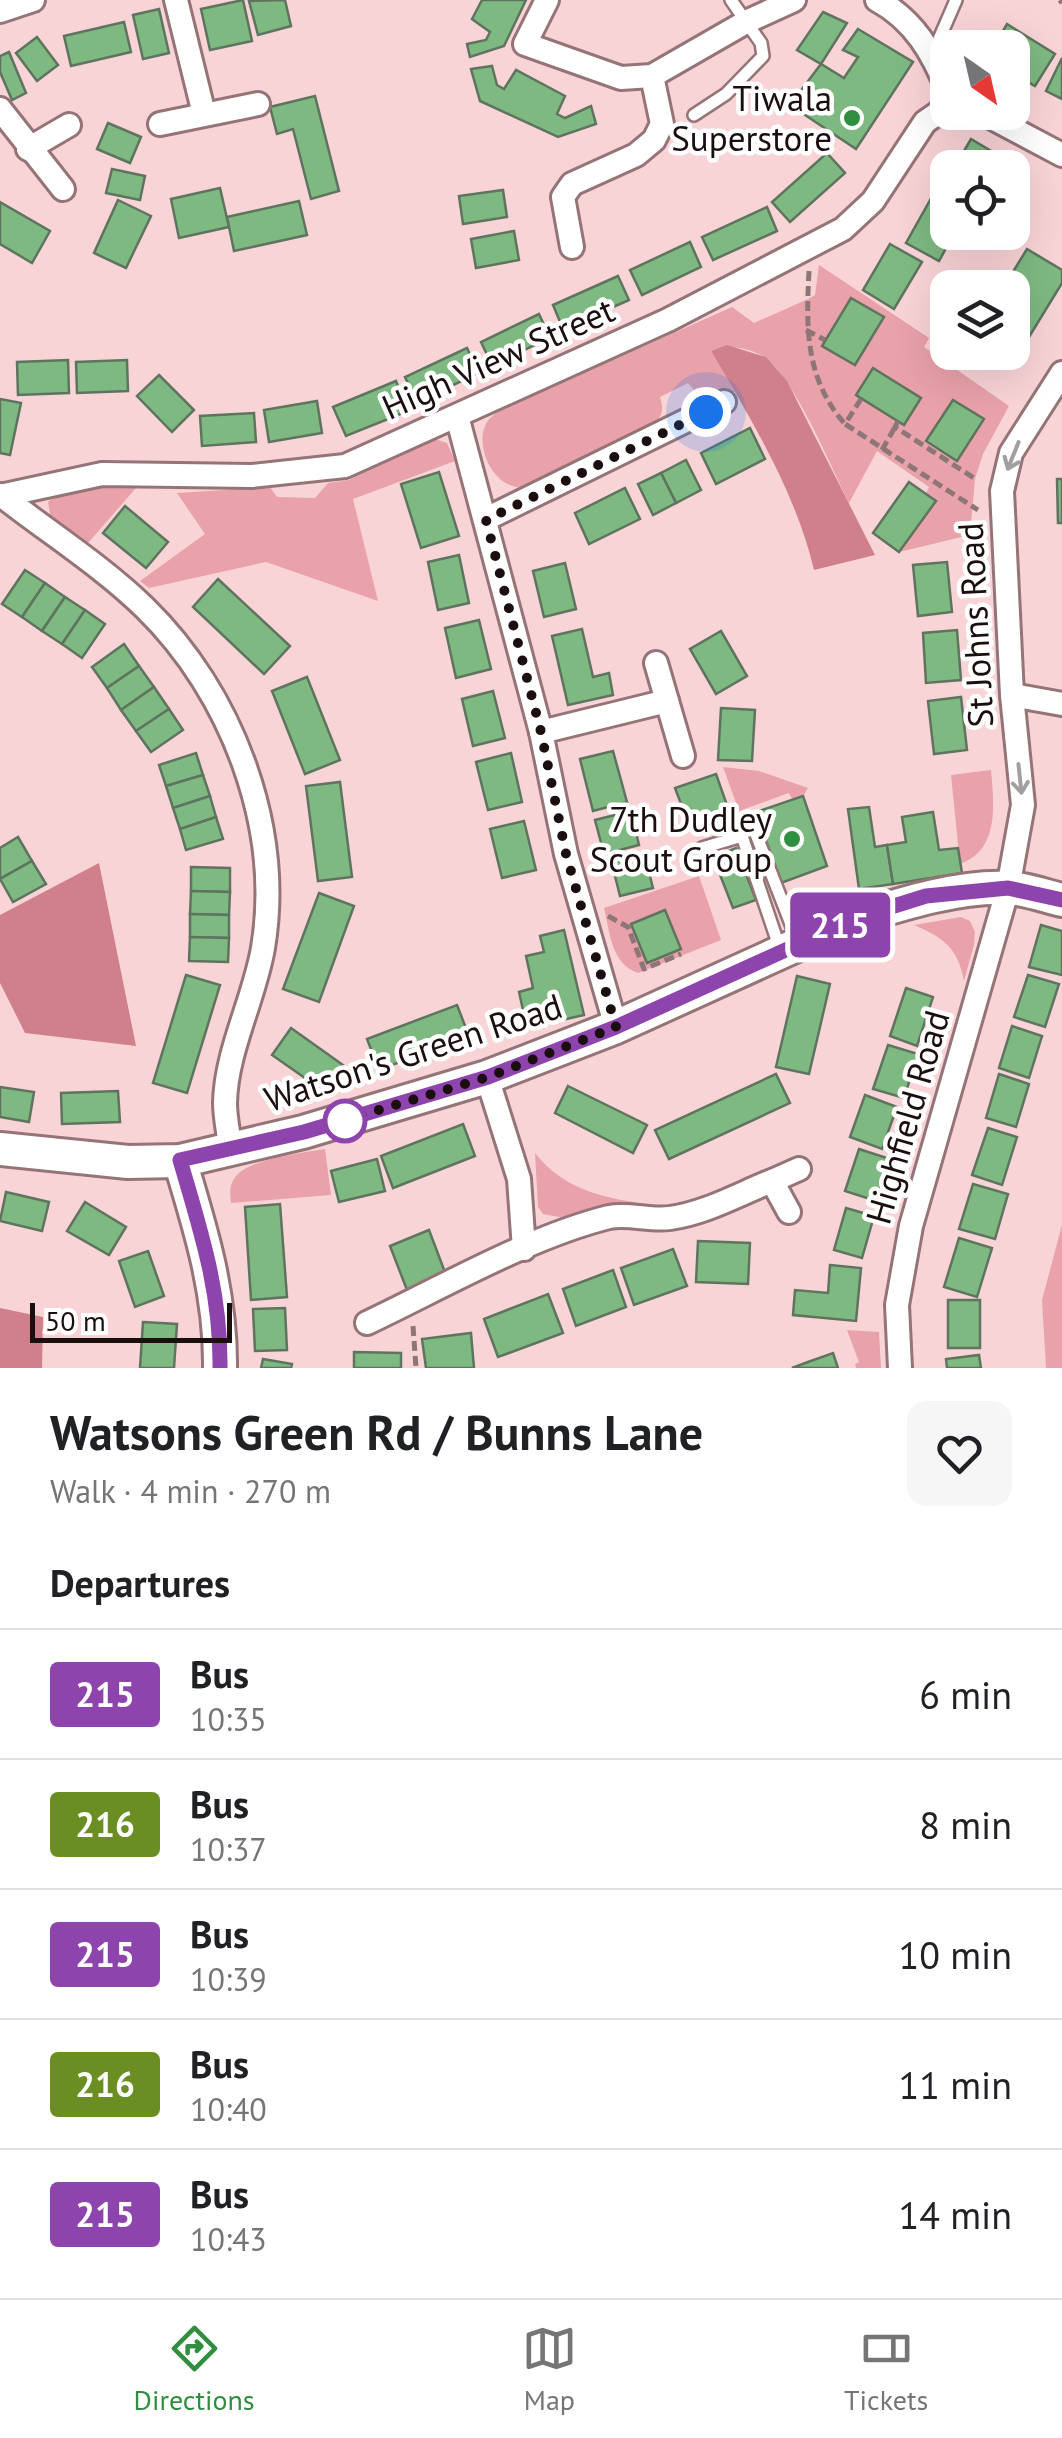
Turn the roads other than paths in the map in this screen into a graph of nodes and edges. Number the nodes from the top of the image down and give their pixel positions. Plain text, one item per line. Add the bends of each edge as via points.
1 (33, 0) edge
2 (176, 0) edge
3 (548, 0) edge
4 (731, 0) edge
5 (794, 0) edge
6 (877, 0) edge
7 (956, 0) edge
8 (0, 11) edge
9 (746, 22) junction
10 (942, 30) edge
11 (930, 50) edge
12 (652, 76) junction
13 (258, 104) dead end
14 (0, 109) edge
15 (204, 114) junction
16 (694, 115) dead end
17 (930, 119) edge
18 (160, 124) dead end
19 (68, 125) dead end
20 (1015, 130) edge
21 (28, 149) junction
22 (1062, 155) edge
23 (62, 189) dead end
24 (572, 247) dead end
25 (1062, 373) edge
26 (724, 402) dead end
27 (457, 416) junction
28 (0, 496) edge
29 (486, 520) junction
30 (656, 663) dead end
31 (1012, 695) junction
32 (668, 702) junction
33 (1062, 704) edge
34 (541, 732) junction
35 (682, 756) dead end
36 (752, 824) dead end
37 (702, 848) dead end
38 (1008, 888) junction
39 (1062, 900) edge
40 (790, 948) junction
41 (616, 1027) junction
42 (488, 1077) junction
43 (0, 1149) edge
44 (230, 1149) junction
45 (180, 1160) junction
46 (799, 1169) dead end
47 (772, 1180) junction
48 (788, 1212) dead end
49 (524, 1249) junction
50 (367, 1323) dead end
51 (220, 1368) edge
52 (900, 1368) edge

1 - 8 street
2 - 15 street
3 - 12 street via 526,44 622,78
4 - 9 lane
5 - 9 street
6 - 11 street
7 - 10 lane
9 - 12 street
9 - 16 lane via 763,56
12 - 24 street via 662,124 636,155 572,184 563,197
13 - 15 street
14 - 21 street
15 - 18 street
17 - 27 street, High View Street via 873,201 843,229 668,320
19 - 21 street
20 - 22 street
21 - 23 street
25 -> 31 street, St Johns Road via 1011,453 1002,491
26 - 29 street via 684,411
27 - 28 street, High View Street via 344,466 252,476 102,474
27 - 29 street
28 - 44 street via 144,607 189,658 246,771 263,830 268,888 263,948 228,1077
29 - 34 street
30 - 32 street
31 - 33 street
31 -> 38 street, St Johns Road via 1023,805
32 - 34 street
32 - 35 street
34 - 41 street via 566,854
36 - 40 lane
37 - 40 lane via 742,836
38 - 39 street, Watson's Green Road
38 - 40 street, Watson's Green Road via 926,896
38 - 52 street, Highfield Road via 911,1226 896,1305
40 - 41 street, Watson's Green Road
41 - 42 street, Watson's Green Road
42 - 44 street, Watson's Green Road
42 - 49 street via 519,1179
43 - 45 street, Watson's Green Road via 128,1162
44 - 45 street, Watson's Green Road
45 - 51 street via 212,1270
46 - 47 street
47 - 48 street
47 - 49 street via 694,1214 613,1216
49 - 50 street

